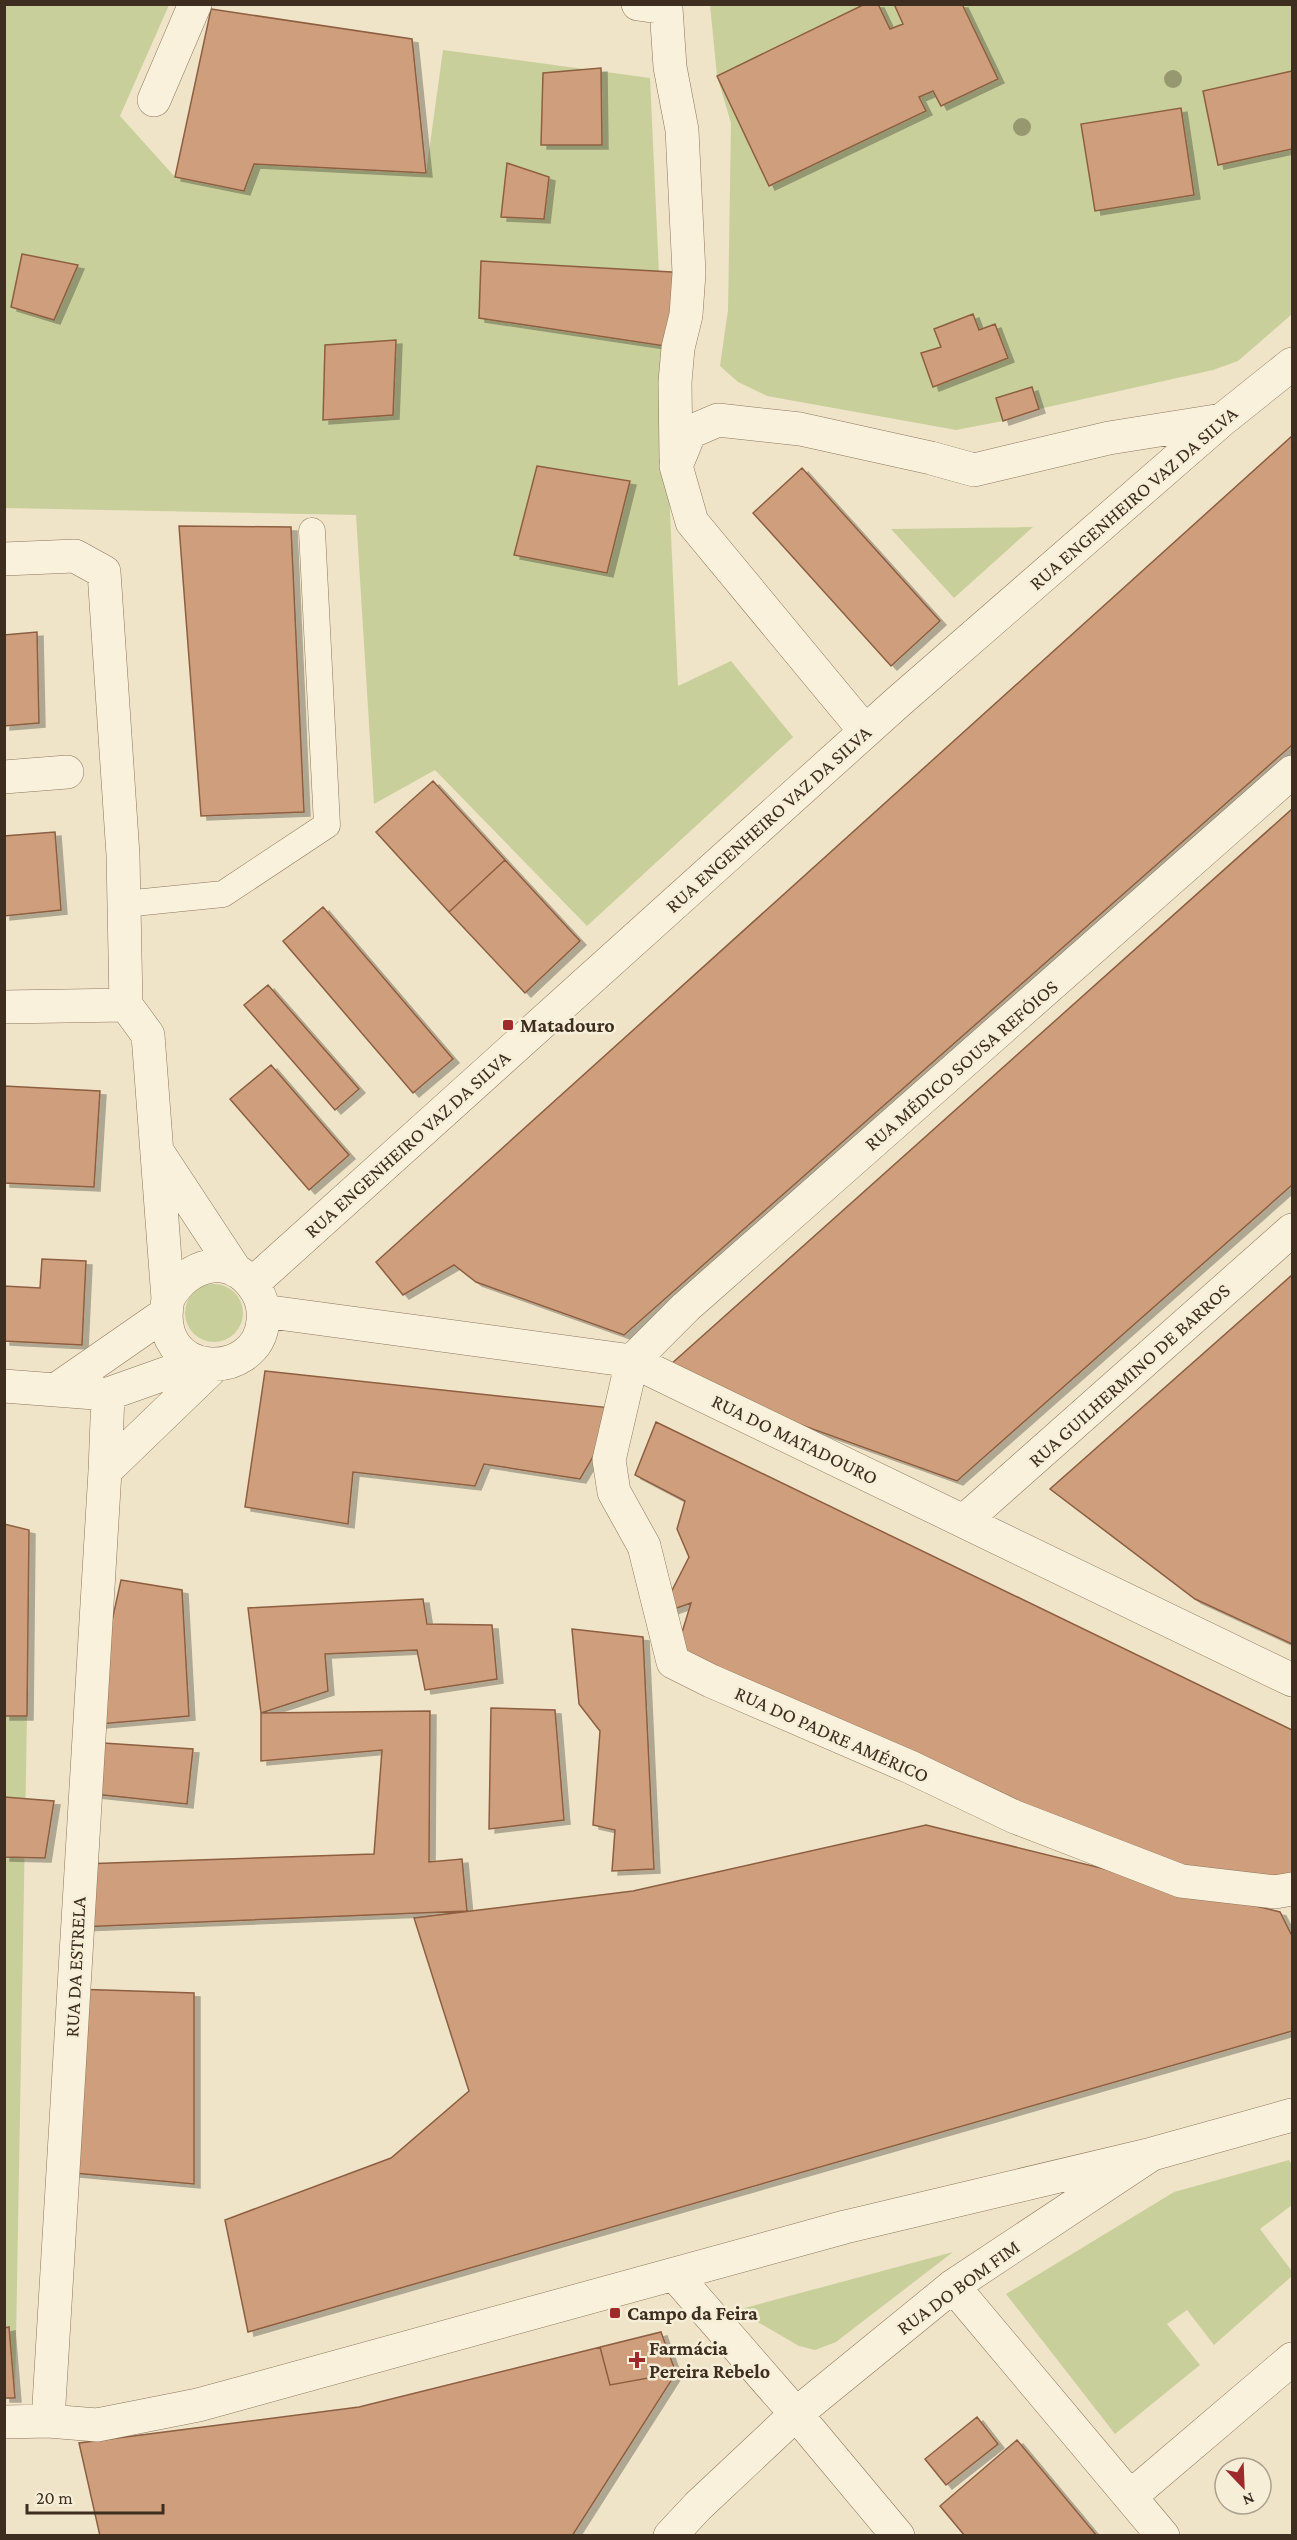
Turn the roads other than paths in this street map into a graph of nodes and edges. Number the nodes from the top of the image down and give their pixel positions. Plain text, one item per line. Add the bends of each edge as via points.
1 (195, 4) edge
2 (656, 6) edge
3 (154, 100) dead end
4 (1293, 364) edge
5 (1222, 420) junction
6 (676, 466) junction
7 (312, 531) dead end
8 (4, 559) edge
9 (865, 731) junction
10 (67, 772) dead end
11 (1293, 772) edge
12 (4, 777) edge
13 (124, 904) junction
14 (126, 1005) junction
15 (4, 1006) edge
16 (156, 1149) junction
17 (1293, 1230) edge
18 (250, 1289) junction
19 (166, 1306) junction
20 (632, 1361) junction
21 (206, 1364) junction
22 (4, 1386) edge
23 (57, 1389) junction
24 (108, 1394) junction
25 (105, 1471) junction
26 (965, 1520) junction
27 (1293, 1680) edge
28 (1293, 1889) edge
29 (1293, 2115) edge
30 (1152, 2154) junction
31 (675, 2275) junction
32 (953, 2286) junction
33 (1293, 2359) edge
34 (796, 2414) junction
35 (48, 2421) junction
36 (4, 2422) edge
37 (1131, 2496) junction
38 (670, 2535) edge
39 (898, 2535) edge
40 (1163, 2535) edge

1 - 3 street
2 - 6 street via 682,130 689,273 675,382
4 - 5 street, RUA ENGENHEIRO VAZ DA SILVA
5 - 6 street via 1109,438 974,470 800,429 718,420 690,432
5 - 9 street, RUA ENGENHEIRO VAZ DA SILVA
6 - 9 street via 692,522
7 - 13 lane via 327,825 223,894
8 - 13 street via 75,556 104,572
9 - 18 street, RUA ENGENHEIRO VAZ DA SILVA
10 - 12 street
11 - 20 street, RUA MÉDICO SOUSA REFÓIOS via 686,1307
13 - 14 street
14 - 15 street
14 - 16 street via 148,1035
16 - 18 street
16 - 19 street
17 - 26 street, RUA GUILHERMINO DE BARROS
18 - 19 street via 225,1267 194,1270 175,1285
18 - 20 street, RUA DO MATADOURO
18 - 21 street via 262,1327 256,1341 247,1352 225,1364
19 - 21 street via 166,1330 174,1345
19 - 23 street
20 - 26 street, RUA DO MATADOURO
20 - 28 street, RUA DO PADRE AMÉRICO via 609,1460 614,1491 644,1546 673,1662 1015,1817 1181,1881 1275,1892
21 - 24 street
21 - 25 street
22 - 23 street
23 - 24 street
24 - 25 street, RUA DA ESTRELA
25 - 35 street, RUA DA ESTRELA
26 - 27 street, RUA DO MATADOURO
29 - 30 street, RUA DO BOM FIM
30 - 31 street via 844,2228
30 - 32 street, RUA DO BOM FIM
31 - 34 street
31 - 35 street via 198,2404 98,2425
32 - 34 street, RUA DO BOM FIM
32 - 37 street
33 - 37 street
34 - 38 street, RUA DO BOM FIM
34 - 39 street
35 - 36 street
37 - 40 street

